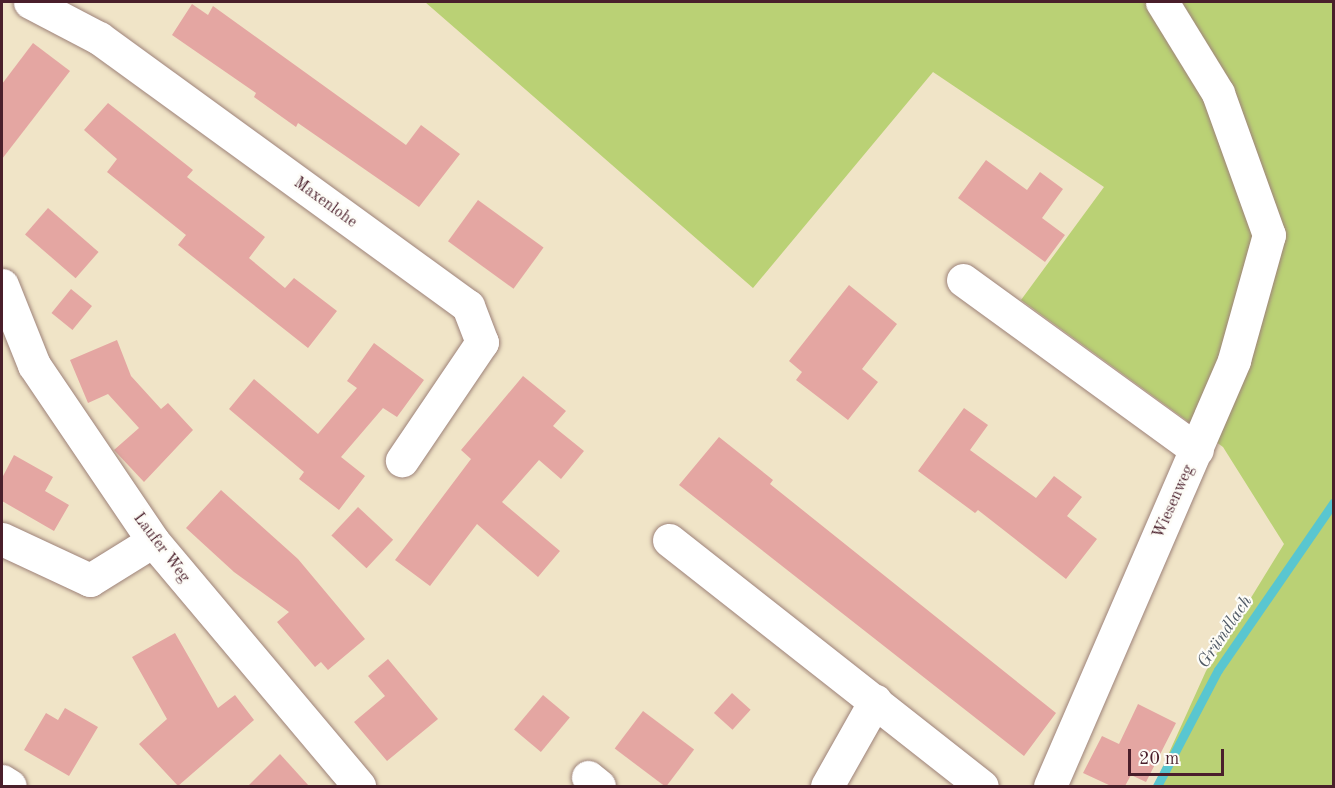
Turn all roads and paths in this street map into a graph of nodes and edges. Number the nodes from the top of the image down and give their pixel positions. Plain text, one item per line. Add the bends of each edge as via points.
1 (30, 2) edge
2 (1162, 2) edge
3 (963, 280) dead end
4 (2, 285) edge
5 (1197, 450) junction
6 (402, 460) dead end
7 (2, 539) edge
8 (669, 540) dead end
9 (153, 542) junction
10 (875, 701) junction
11 (2, 780) edge
12 (10, 786) edge
13 (359, 786) edge
14 (827, 786) edge
15 (982, 786) edge
16 (1050, 786) edge

1 - 6 street, Maxenlohe via 99,38 468,306 482,342
2 - 5 street via 1218,93 1269,235 1234,360
3 - 5 street, Wiesenweg
4 - 9 street, Laufer Weg via 34,365
5 - 16 street, Wiesenweg
7 - 9 street via 90,580
8 - 10 street
9 - 13 street, Laufer Weg
10 - 14 street
10 - 15 street
11 - 12 street

